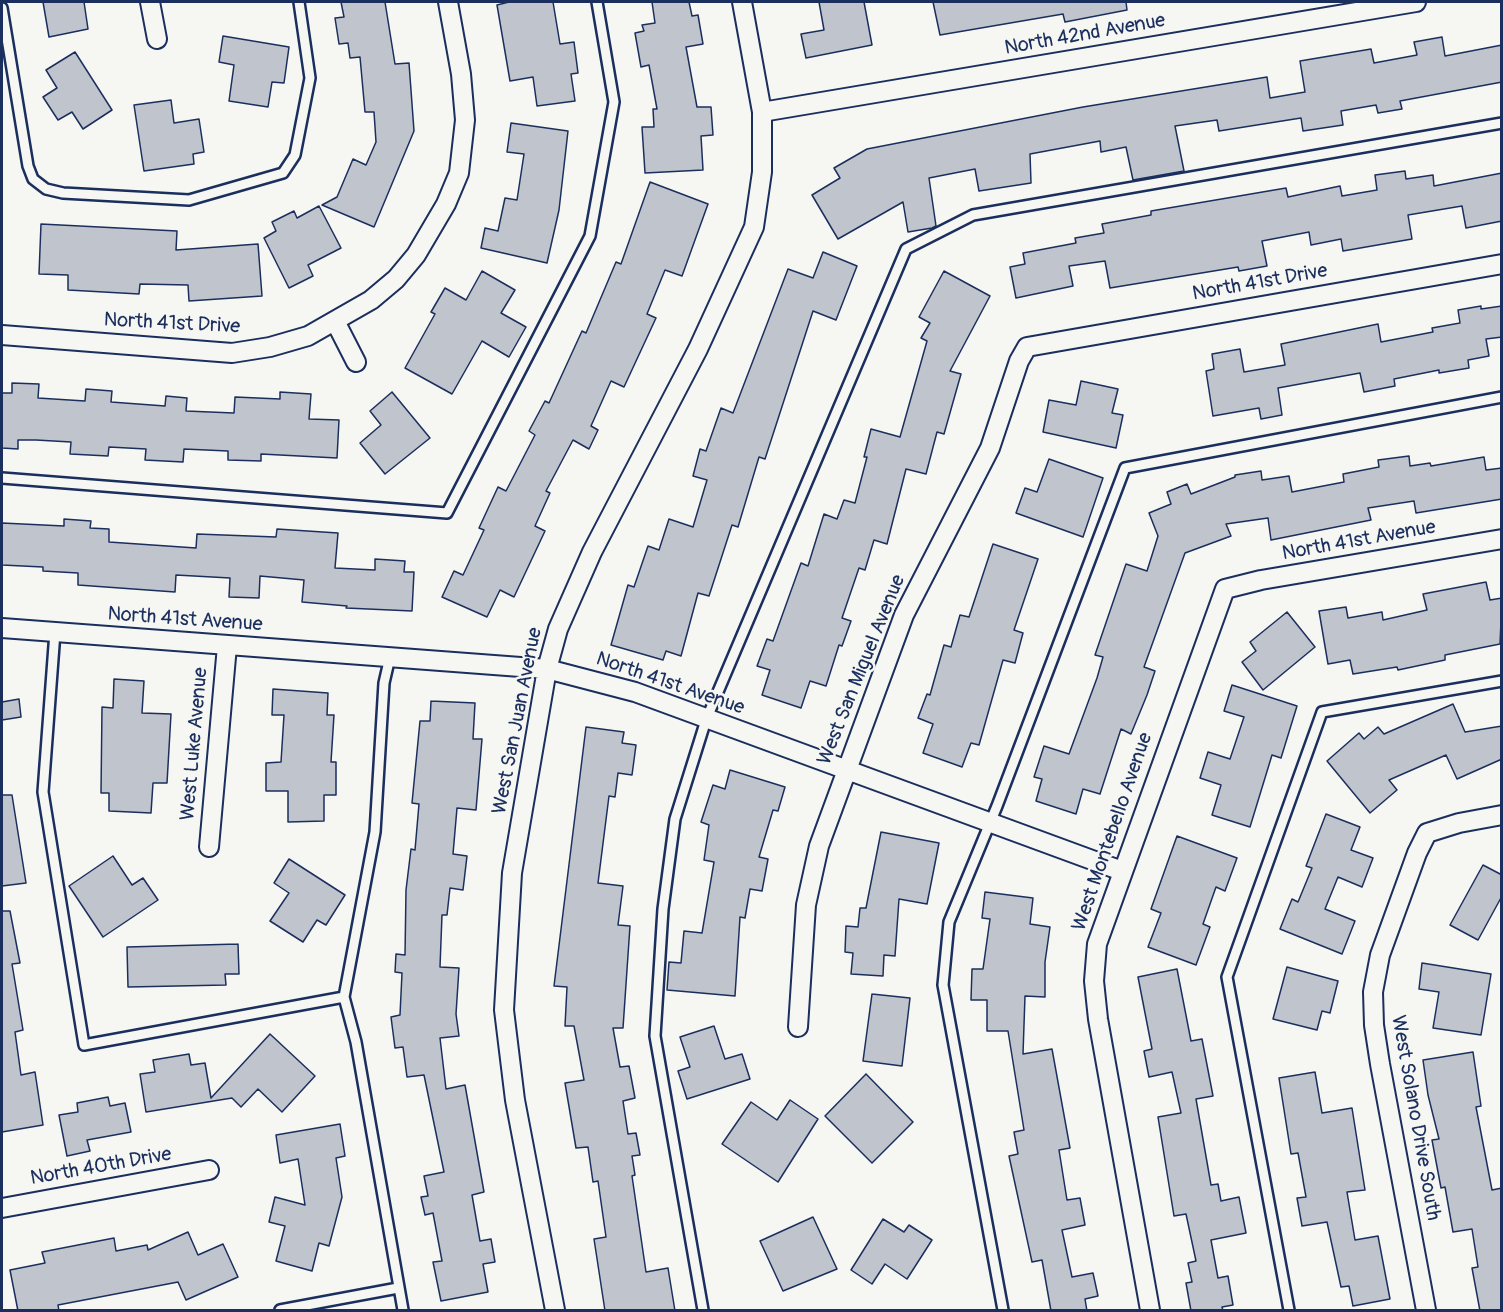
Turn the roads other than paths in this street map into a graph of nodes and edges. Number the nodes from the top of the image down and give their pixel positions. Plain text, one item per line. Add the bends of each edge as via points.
1 (150, 2) edge
2 (299, 2) edge
3 (448, 2) edge
4 (597, 2) edge
5 (742, 2) edge
6 (1416, 2) edge
7 (2, 8) edge
8 (157, 39) dead end
9 (762, 112) junction
10 (1502, 123) edge
11 (1502, 264) edge
12 (335, 321) junction
13 (2, 335) edge
14 (1027, 346) joint
15 (356, 362) dead end
16 (1502, 396) edge
17 (2, 478) edge
18 (1502, 539) edge
19 (1225, 589) joint
20 (2, 628) edge
21 (55, 632) junction
22 (227, 645) junction
23 (390, 657) junction
24 (547, 669) junction
25 (1502, 681) edge
26 (706, 720) junction
27 (847, 771) junction
28 (1502, 815) edge
29 (991, 822) junction
30 (208, 847) dead end
31 (1122, 871) junction
32 (344, 997) junction
33 (798, 1027) dead end
34 (209, 1170) dead end
35 (2, 1208) edge
36 (398, 1287) junction
37 (280, 1311) edge
38 (403, 1311) edge
39 (555, 1311) edge
40 (703, 1311) edge
41 (1002, 1311) edge
42 (1150, 1311) edge
43 (1289, 1311) edge
44 (1426, 1311) edge

1 - 8 street
2 - 7 lane via 310,78 295,155 283,173 189,200 63,193 46,189 33,179
3 - 12 street, North 41st Drive via 465,120 459,172 428,235 396,279 371,300
4 - 17 lane via 614,102 590,236 447,513
5 - 9 street, West San Juan Avenue
6 - 9 street, North 42nd Avenue
9 - 24 street, West San Juan Avenue via 762,172 754,227 698,349 592,552 558,629
10 - 26 lane via 973,214 906,249
11 - 14 street, North 41st Drive
12 - 13 street, North 41st Drive via 308,336 232,353
12 - 15 street
14 - 27 street, West San Miguel Avenue via 990,448 904,615
16 - 29 lane via 1125,468
18 - 19 street, North 41st Avenue
19 - 31 street, West Montebello Avenue
20 - 21 street, North 41st Avenue
21 - 22 street, North 41st Avenue
21 - 32 lane via 43,792 84,1045
22 - 23 street, North 41st Avenue
22 - 30 street, West Luke Avenue
23 - 24 street, North 41st Avenue
23 - 32 lane via 384,683 375,832
24 - 26 street, North 41st Avenue via 635,692
24 - 39 street, West San Juan Avenue via 512,873 504,1010 515,1100
25 - 43 lane via 1322,712 1227,977
26 - 27 street, North 41st Avenue
26 - 40 lane via 675,819 663,909 655,1036
27 - 29 street, North 41st Avenue
27 - 33 street, West San Miguel Avenue via 819,846 806,905
28 - 44 street, West Solano Drive South via 1427,833 1380,955 1373,992 1380,1064
29 - 31 street, North 41st Avenue
29 - 41 lane via 949,922 943,985
31 - 42 street, West Montebello Avenue via 1097,944 1094,981
32 - 36 lane via 356,1042
34 - 35 street, North 40th Drive
36 - 37 lane
36 - 38 lane

